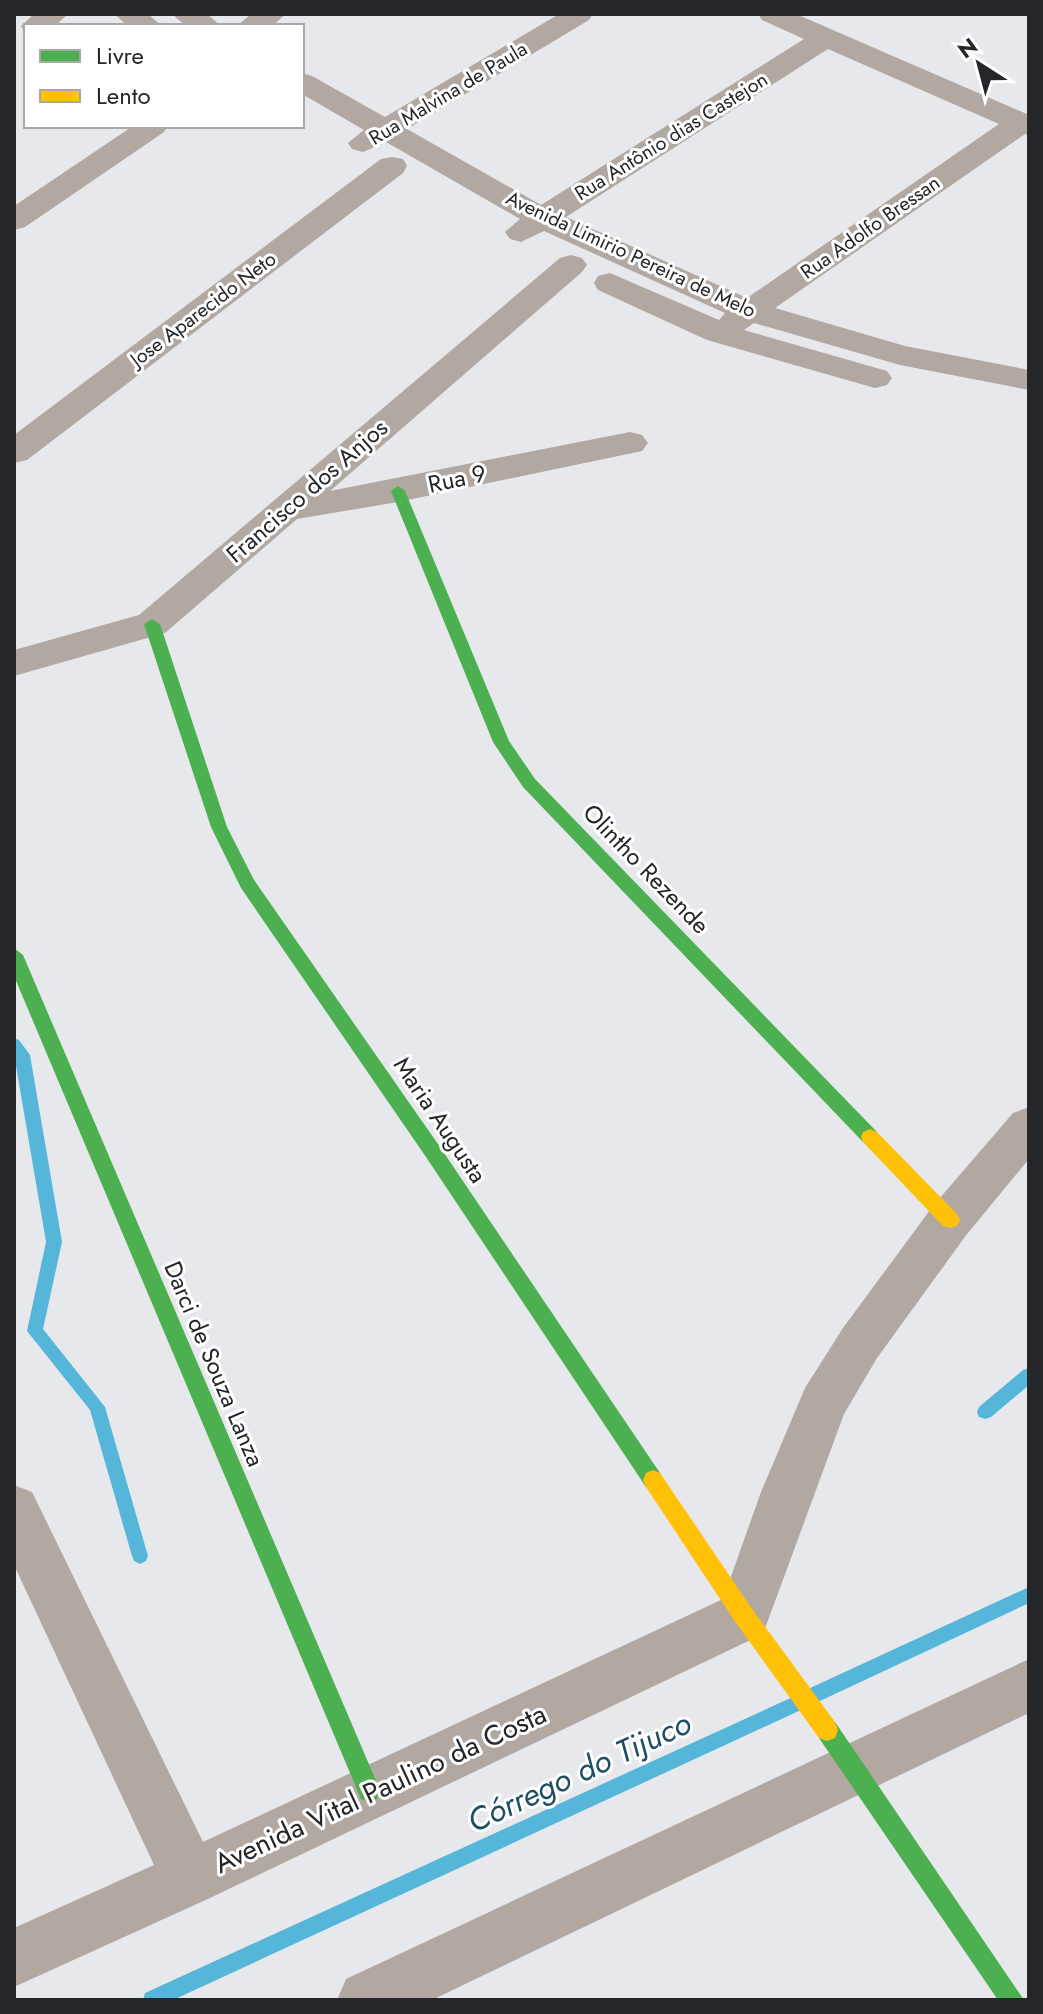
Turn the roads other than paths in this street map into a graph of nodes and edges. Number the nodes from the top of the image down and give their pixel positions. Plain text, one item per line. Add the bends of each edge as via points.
1 (186, 14) edge
2 (272, 14) edge
3 (579, 14) edge
4 (772, 14) edge
5 (204, 24) edge
6 (254, 24) edge
7 (827, 37) junction
8 (304, 84) edge
9 (304, 116) edge
10 (1025, 124) edge
11 (150, 128) edge
12 (371, 138) junction
13 (392, 166) junction
14 (14, 220) edge
15 (528, 227) junction
16 (571, 265) junction
17 (748, 311) junction
18 (719, 333) junction
19 (1020, 387) edge
20 (630, 443) dead end
21 (14, 452) edge
22 (398, 491) junction
23 (283, 510) junction
24 (152, 624) junction
25 (14, 663) edge
26 (14, 955) edge
27 (1029, 1126) edge
28 (950, 1220) junction
29 (14, 1509) edge
30 (755, 1631) junction
31 (1029, 1685) edge
32 (841, 1749) junction
33 (369, 1791) junction
34 (190, 1878) junction
35 (14, 1958) edge
36 (367, 2000) edge
37 (1012, 2000) edge

1 - 5 street
2 - 6 street
3 - 12 street, Rua Malvina de Paula
4 - 7 street
7 - 10 street
7 - 15 street, Rua Antônio dias Castejon
8 - 12 street, Avenida Limirio Pereira de Melo
9 - 12 street, Avenida Limirio Pereira de Melo
10 - 17 street, Rua Adolfo Bressan
11 - 14 street
12 - 13 street, Avenida Limirio Pereira de Melo
12 - 15 street, Avenida Limirio Pereira de Melo
13 - 15 street, Avenida Limirio Pereira de Melo
13 - 21 street, Jose Aparecido Neto
15 - 16 street, Avenida Limirio Pereira de Melo
15 - 17 street, Avenida Limirio Pereira de Melo
16 - 18 street, Avenida Limirio Pereira de Melo
16 - 23 street, Francisco dos Anjos
17 - 18 street, Rua Adolfo Bressan
17 - 19 street, Avenida Limirio Pereira de Melo
18 - 19 street, Avenida Limirio Pereira de Melo via 916,388
20 - 22 street, Rua 9
22 - 23 street, Rua 9
22 - 28 street, Olintho Rezende via 501,742 529,783
23 - 24 street, Francisco dos Anjos
24 - 25 street, Francisco dos Anjos
24 - 30 street, Maria Augusta via 219,827 247,883
26 - 33 street, Darci de Souza Lanza
27 - 28 street
28 - 30 street via 860,1343 823,1404 787,1492
29 - 34 street
30 - 32 street, Maria Augusta
30 - 33 street, Avenida Vital Paulino da Costa
31 - 32 street
32 - 36 street
32 - 37 street, Maria Augusta
33 - 34 street, Avenida Vital Paulino da Costa
34 - 35 street, Avenida Vital Paulino da Costa

